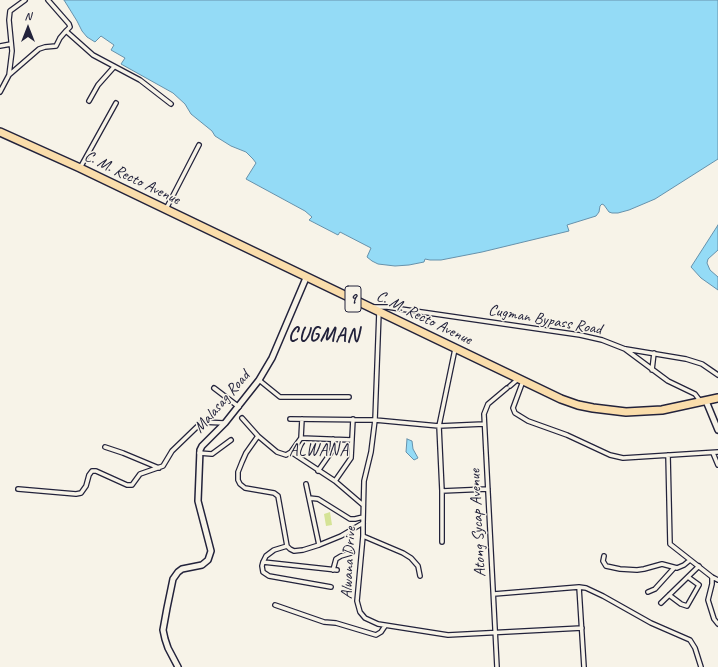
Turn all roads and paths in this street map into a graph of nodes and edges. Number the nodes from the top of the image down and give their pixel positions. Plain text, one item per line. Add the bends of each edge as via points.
1 (25, 0) edge
2 (48, 0) edge
3 (66, 31) junction
4 (11, 44) junction
5 (0, 46) edge
6 (114, 67) junction
7 (9, 75) junction
8 (0, 92) edge
9 (89, 101) dead end
10 (116, 103) dead end
11 (171, 104) dead end
12 (0, 132) edge
13 (199, 145) dead end
14 (80, 168) junction
15 (166, 210) junction
16 (306, 278) junction
17 (368, 306) junction
18 (379, 312) junction
19 (455, 349) junction
20 (625, 349) junction
21 (654, 353) junction
22 (652, 370) junction
23 (718, 375) edge
24 (259, 380) junction
25 (521, 380) junction
26 (214, 388) dead end
27 (349, 397) dead end
28 (718, 398) edge
29 (704, 401) junction
30 (239, 407) junction
31 (242, 418) dead end
32 (290, 419) dead end
33 (302, 419) junction
34 (353, 419) junction
35 (375, 420) junction
36 (225, 423) junction
37 (484, 424) junction
38 (439, 426) junction
39 (718, 430) edge
40 (258, 436) junction
41 (301, 438) junction
42 (333, 439) junction
43 (231, 440) dead end
44 (352, 440) junction
45 (104, 447) dead end
46 (291, 452) junction
47 (718, 452) edge
48 (713, 453) junction
49 (199, 454) junction
50 (668, 455) junction
51 (718, 465) edge
52 (160, 468) junction
53 (318, 471) junction
54 (335, 481) junction
55 (306, 484) dead end
56 (18, 489) dead end
57 (488, 489) junction
58 (442, 491) junction
59 (309, 498) junction
60 (363, 505) junction
61 (363, 516) junction
62 (363, 523) junction
63 (363, 536) junction
64 (442, 542) dead end
65 (319, 545) junction
66 (286, 546) junction
67 (351, 553) dead end
68 (604, 556) dead end
69 (690, 560) junction
70 (262, 562) junction
71 (699, 566) junction
72 (674, 568) junction
73 (420, 576) dead end
74 (688, 577) junction
75 (712, 577) junction
76 (718, 580) edge
77 (331, 587) dead end
78 (579, 587) junction
79 (648, 592) dead end
80 (494, 594) junction
81 (669, 595) junction
82 (660, 604) dead end
83 (275, 605) dead end
84 (718, 624) edge
85 (385, 626) junction
86 (582, 628) junction
87 (495, 632) junction
88 (178, 667) edge
89 (497, 667) edge
90 (584, 667) edge
91 (701, 667) edge

1 - 4 street via 10,11
2 - 3 street via 69,24 70,27
3 - 6 street via 93,55
3 - 7 street via 56,46 39,49
4 - 5 street
4 - 7 street
6 - 9 street via 98,85
6 - 11 street via 140,80
7 - 8 street
10 - 14 street
12 - 14 highway, C. M. Recto Avenue / 9
13 - 15 street
14 - 15 highway, C. M. Recto Avenue / 9
15 - 16 highway, C. M. Recto Avenue / 9
16 - 17 highway, C. M. Recto Avenue / 9
16 - 24 street, Malasag Road via 272,358
17 - 18 highway, C. M. Recto Avenue / 9
17 - 20 street, Cugman Bypass Road via 580,335
18 - 19 highway, C. M. Recto Avenue / 9
18 - 35 street, Alwana Drive
19 - 25 highway, C. M. Recto Avenue / 9
19 - 38 street
20 - 21 street
20 - 22 street, Cugman Bypass Road
21 - 22 street
21 - 23 street via 702,364
22 - 29 street, Cugman Bypass Road
24 - 27 street via 280,397
24 - 30 street, Malasag Road
25 - 29 highway, C. M. Recto Avenue / 9 via 569,402 609,411 652,411
25 - 37 street, Atong Sycap Avenue via 486,407
25 - 50 street via 513,410 528,421 617,457
26 - 30 street
28 - 29 highway, C. M. Recto Avenue / 9
29 - 39 street
30 - 36 street, Malasag Road
31 - 40 street
32 - 33 street
33 - 34 street
33 - 41 street
34 - 35 street
34 - 44 street
35 - 38 street
35 - 60 street, Alwana Drive via 365,474
36 - 49 street, Malasag Road via 202,446
36 - 52 street via 202,422 172,451
37 - 38 street
37 - 57 street, Atong Sycap Avenue
38 - 58 street
40 - 46 street via 277,452 286,455
40 - 66 street via 246,453 238,472 238,480 245,488 278,496
41 - 42 street
41 - 46 street
42 - 44 street
42 - 53 street via 332,451
43 - 49 street via 212,454
44 - 54 street via 351,458
45 - 52 street
46 - 53 street
47 - 48 street
48 - 50 street
48 - 51 street
49 - 88 street, Malasag Road via 198,501 211,551 208,560 202,565 182,569 174,579 164,630 168,648
50 - 69 street via 670,544
52 - 56 street via 140,474 132,485 92,471 86,486 81,493 76,494
53 - 54 street
54 - 60 street
55 - 59 street
57 - 58 street
57 - 80 street, Atong Sycap Avenue
58 - 64 street
59 - 61 street via 318,499 346,518 355,519
59 - 65 street
60 - 61 street, Alwana Drive
61 - 62 street, Alwana Drive
62 - 63 street, Alwana Drive
62 - 65 street
63 - 73 street via 411,558 418,566
63 - 85 street, Alwana Drive via 358,608 365,618
65 - 66 street via 294,551
66 - 70 street via 274,550
67 - 70 street via 336,559 335,570
68 - 72 street via 606,566 620,569 641,570 662,564
69 - 71 street
69 - 72 street
70 - 77 street via 263,572 269,576
71 - 74 street
71 - 75 street
72 - 79 street via 655,589
74 - 81 street
74 - 81 street via 699,585 688,605 681,604
75 - 76 street
75 - 84 street via 708,600
78 - 80 street
78 - 86 street
78 - 91 street via 603,596 655,625 690,640
80 - 87 street, Atong Sycap Avenue
81 - 82 street
83 - 85 street via 324,622 376,635
85 - 87 street, Alwana Drive via 448,635
86 - 87 street, Alwana Drive
86 - 90 street
87 - 89 street, Atong Sycap Avenue

